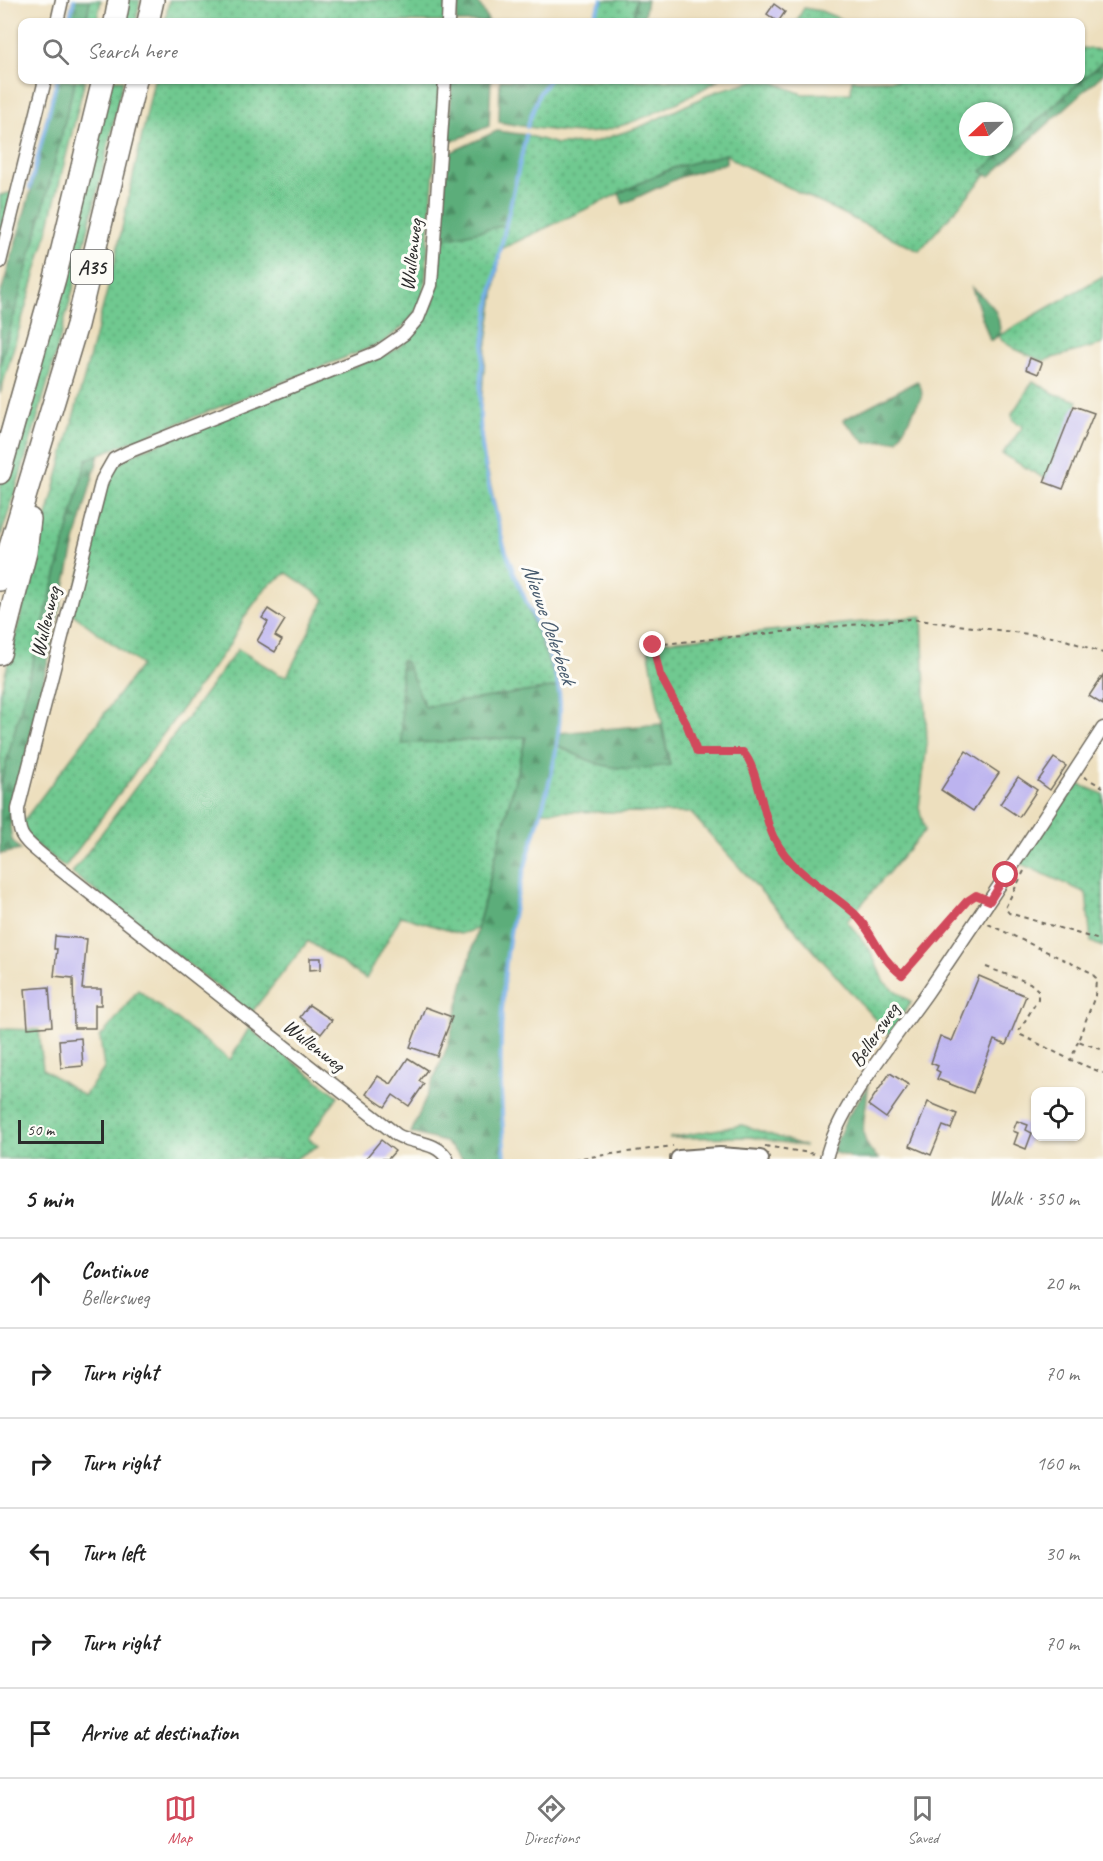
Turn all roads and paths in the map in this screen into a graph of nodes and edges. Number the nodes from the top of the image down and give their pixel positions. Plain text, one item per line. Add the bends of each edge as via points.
1 (62, 0) edge
2 (119, 0) edge
3 (153, 0) edge
4 (450, 0) edge
5 (58, 18) edge
6 (116, 18) edge
7 (149, 18) edge
8 (448, 18) edge
9 (44, 84) edge
10 (102, 84) edge
11 (135, 84) edge
12 (445, 84) edge
13 (0, 262) edge
14 (40, 453) junction
15 (4, 454) edge
16 (0, 473) edge
17 (0, 580) edge
18 (1103, 653) edge
19 (0, 654) edge
20 (1103, 728) edge
21 (1090, 768) dead end
22 (1103, 787) edge
23 (1027, 865) dead end
24 (990, 901) junction
25 (977, 920) junction
26 (1103, 941) edge
27 (986, 967) dead end
28 (1078, 1041) junction
29 (1103, 1050) edge
30 (1071, 1060) junction
31 (1103, 1073) edge
32 (447, 1159) edge
33 (679, 1159) edge
34 (760, 1159) edge
35 (826, 1159) edge

1 - 5 street
2 - 6 highway
3 - 7 highway
4 - 8 street
9 - 13 street
10 - 15 highway, A35 via 55,278
11 - 14 highway, A35 via 104,218
12 - 32 street, Wullenweg via 431,285 418,318 404,334 378,352 128,452 107,468 18,809 18,831 43,856 397,1135 435,1146
14 - 17 highway, A35
14 - 19 highway, A35 via 26,552
15 - 16 highway, A35
18 - 24 path via 1060,638 910,619 653,645 660,675 697,752 743,752 750,759 773,837 789,862 856,915 886,963 902,975 967,901 976,895
20 - 24 street, Bellersweg
21 - 22 path via 1084,777
23 - 26 path via 1005,908 1009,913
24 - 25 street, Bellersweg
25 - 28 path via 1068,960 1096,978 1095,996
25 - 35 street, Bellersweg via 844,1115
27 - 30 path via 1030,983 1038,990 1038,999 1019,1031
28 - 29 path
28 - 30 path
30 - 31 path
33 - 34 main road

